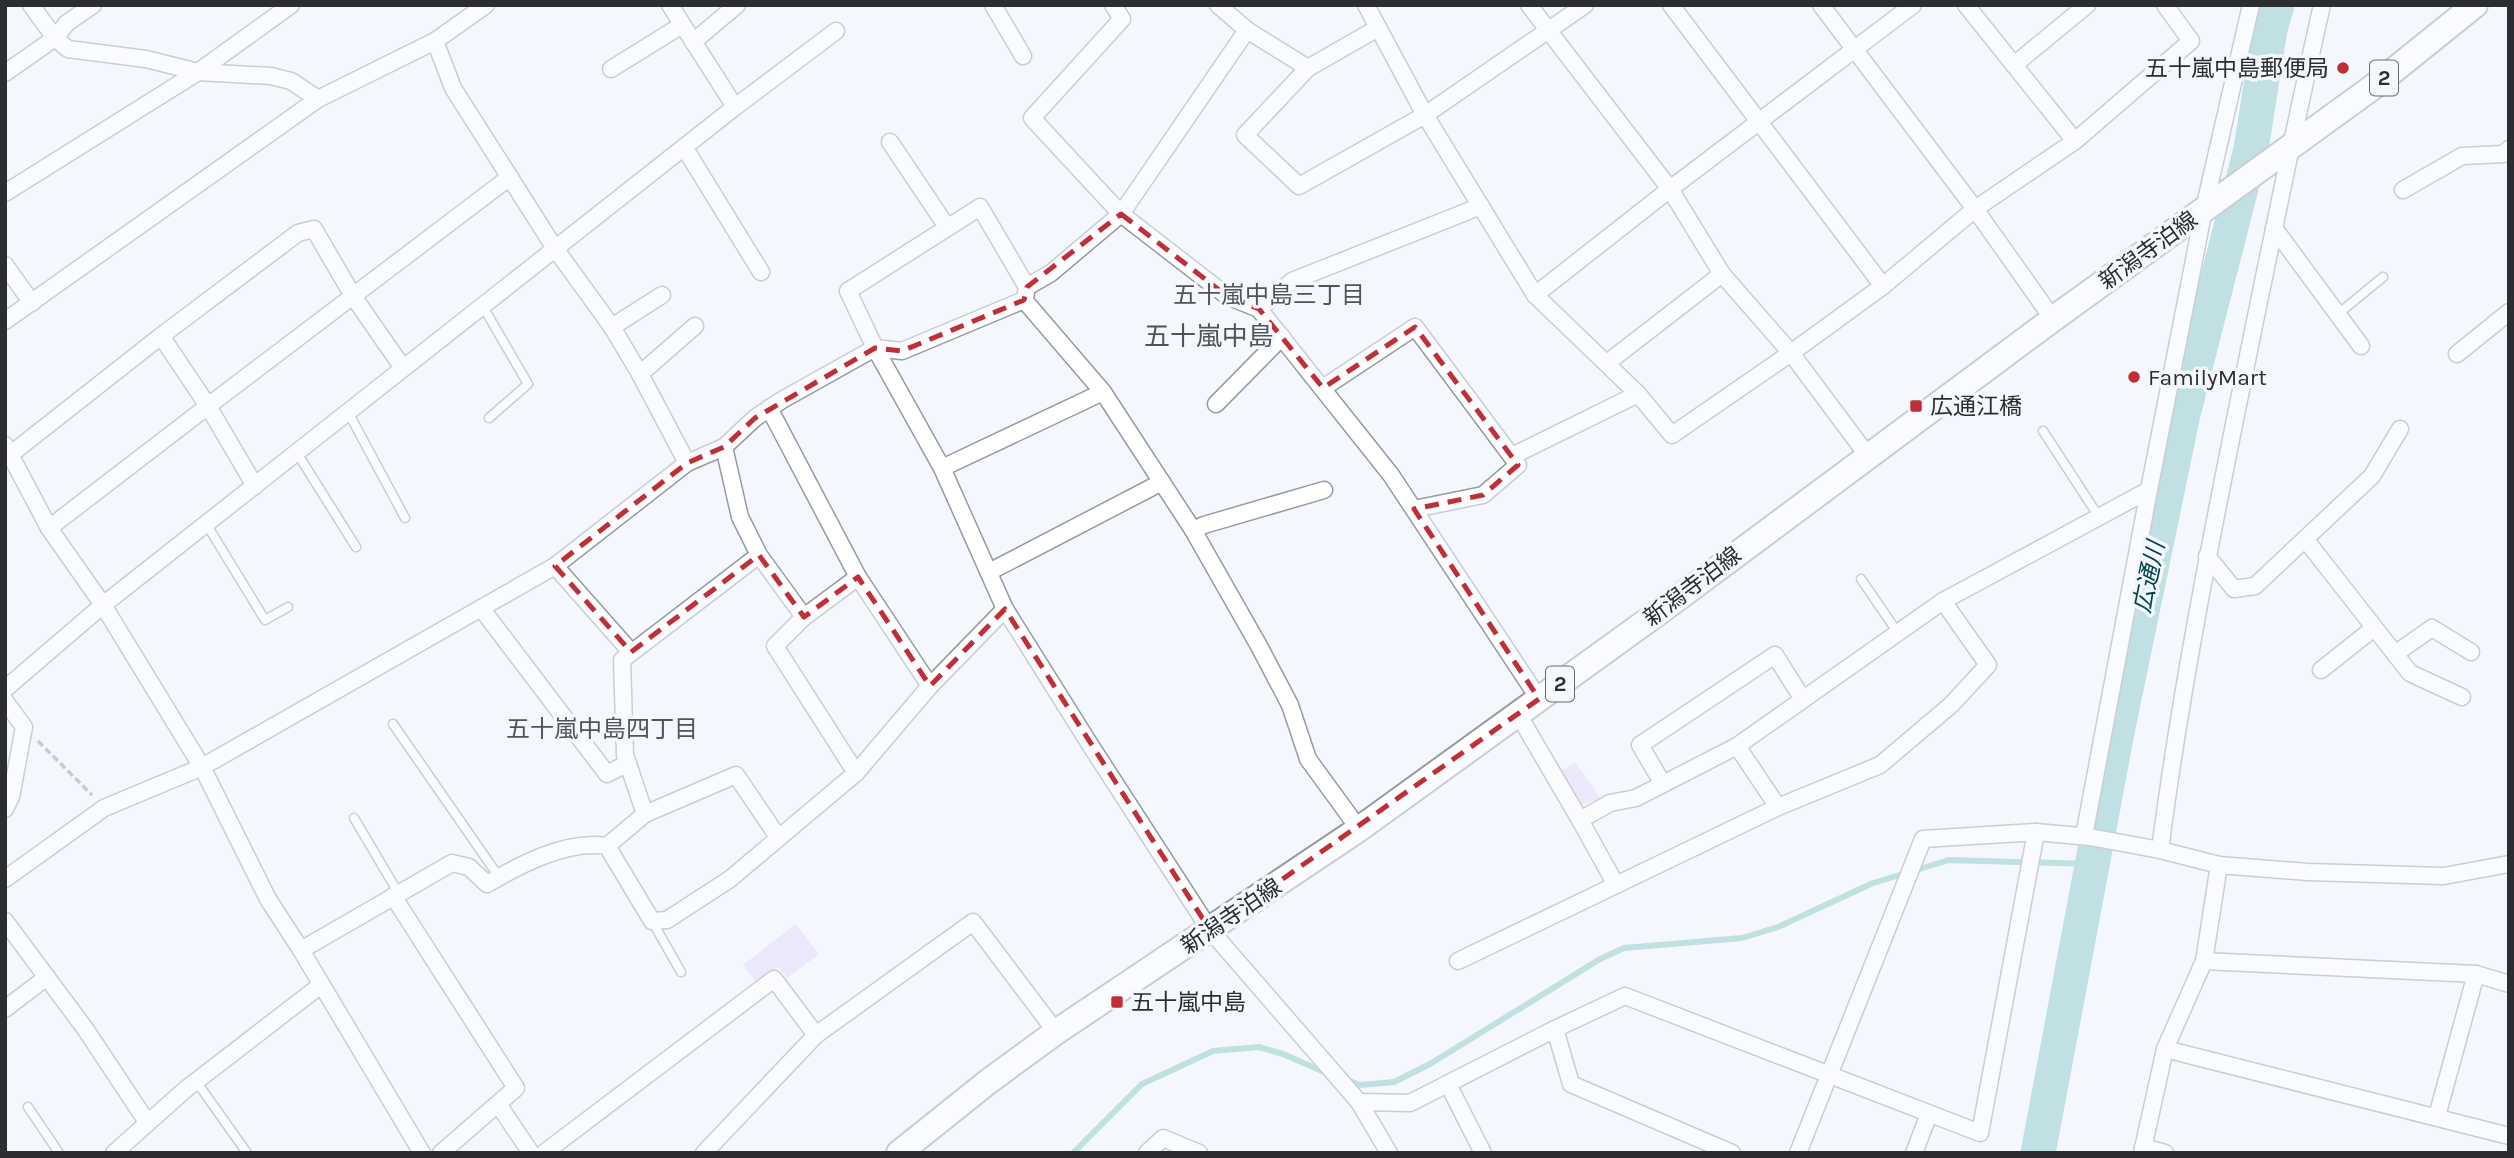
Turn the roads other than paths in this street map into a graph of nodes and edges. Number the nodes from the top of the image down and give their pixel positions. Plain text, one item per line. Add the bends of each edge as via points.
1 (31, 5) edge
2 (93, 5) edge
3 (291, 5) edge
4 (486, 5) edge
5 (670, 5) edge
6 (737, 5) edge
7 (993, 5) edge
8 (1113, 5) edge
9 (1218, 5) edge
10 (1366, 5) edge
11 (1529, 5) edge
12 (1585, 5) edge
13 (1671, 5) edge
14 (1821, 5) edge
15 (1913, 5) edge
16 (1966, 5) edge
17 (2087, 5) edge
18 (2165, 5) edge
19 (2251, 5) edge
20 (2322, 5) edge
21 (2475, 5) edge
22 (682, 25) junction
23 (1378, 28) junction
24 (1247, 30) junction
25 (836, 31) dead end
26 (1548, 31) junction
27 (55, 38) junction
28 (436, 41) junction
29 (693, 42) junction
30 (1855, 51) junction
31 (1023, 56) dead end
32 (2014, 65) junction
33 (1308, 68) junction
34 (611, 69) dead end
35 (198, 72) junction
36 (5, 73) edge
37 (318, 99) junction
38 (734, 107) junction
39 (1425, 115) junction
40 (1761, 121) junction
41 (2075, 141) junction
42 (890, 142) dead end
43 (684, 147) junction
44 (2509, 149) edge
45 (2285, 150) junction
46 (510, 177) junction
47 (1670, 189) junction
48 (2403, 190) dead end
49 (5, 193) edge
50 (1481, 206) junction
51 (2208, 206) junction
52 (1975, 209) junction
53 (1121, 214) junction
54 (947, 228) junction
55 (2274, 228) junction
56 (554, 247) junction
57 (5, 265) edge
58 (761, 272) dead end
59 (1723, 274) junction
60 (2383, 277) dead end
61 (1883, 286) junction
62 (1026, 294) junction
63 (662, 295) dead end
64 (1535, 295) junction
65 (353, 296) junction
66 (32, 303) junction
67 (482, 305) junction
68 (1259, 309) junction
69 (2509, 312) edge
70 (2338, 314) junction
71 (2053, 319) junction
72 (5, 321) edge
73 (695, 326) dead end
74 (611, 327) junction
75 (162, 336) junction
76 (1282, 337) junction
77 (2361, 346) dead end
78 (874, 348) junction
79 (1791, 353) junction
80 (2457, 354) dead end
81 (1607, 363) junction
82 (403, 368) junction
83 (640, 374) junction
84 (1323, 388) junction
85 (1103, 392) junction
86 (1638, 394) junction
87 (1216, 404) dead end
88 (208, 405) junction
89 (769, 408) junction
90 (348, 412) junction
91 (489, 418) dead end
92 (2400, 429) dead end
93 (2043, 430) dead end
94 (724, 447) junction
95 (8, 449) edge
96 (297, 453) junction
97 (1512, 456) junction
98 (1868, 456) junction
99 (687, 463) junction
100 (942, 468) junction
101 (1162, 482) junction
102 (255, 486) junction
103 (2150, 489) junction
104 (1324, 490) dead end
105 (1414, 509) junction
106 (2099, 517) junction
107 (405, 518) dead end
108 (207, 524) junction
109 (49, 528) junction
110 (1193, 530) junction
111 (2305, 539) junction
112 (356, 547) dead end
113 (758, 555) junction
114 (2207, 556) junction
115 (555, 566) junction
116 (989, 572) junction
117 (858, 577) junction
118 (1861, 579) dead end
119 (1943, 601) junction
120 (103, 605) junction
121 (288, 607) dead end
122 (481, 608) junction
123 (1005, 609) junction
124 (804, 617) junction
125 (2374, 628) junction
126 (1898, 633) junction
127 (632, 652) junction
128 (2472, 652) dead end
129 (2395, 654) junction
130 (2320, 670) dead end
131 (930, 686) junction
132 (5, 689) edge
133 (2462, 697) dead end
134 (1802, 698) junction
135 (1539, 699) junction
136 (5, 701) edge
137 (1518, 714) junction
138 (393, 724) dead end
139 (1737, 746) junction
140 (628, 763) junction
141 (202, 767) junction
142 (856, 772) junction
143 (1663, 784) junction
144 (1777, 807) junction
145 (5, 809) edge
146 (645, 814) junction
147 (354, 818) dead end
148 (1580, 820) junction
149 (1359, 829) junction
150 (2036, 832) junction
151 (2087, 836) junction
152 (778, 837) junction
153 (607, 846) junction
154 (2155, 850) junction
155 (2509, 864) edge
156 (2219, 865) junction
157 (499, 877) junction
158 (5, 878) edge
159 (1616, 885) junction
160 (396, 895) junction
161 (5, 921) edge
162 (652, 921) junction
163 (1210, 930) junction
164 (301, 950) junction
165 (1458, 961) dead end
166 (2204, 961) junction
167 (681, 972) dead end
168 (2476, 974) junction
169 (47, 977) junction
170 (2509, 984) edge
171 (321, 985) junction
172 (5, 1009) edge
173 (1555, 1029) junction
174 (1056, 1032) junction
175 (816, 1035) junction
176 (2165, 1049) junction
177 (1828, 1075) junction
178 (196, 1081) junction
179 (1448, 1084) junction
180 (1359, 1102) junction
181 (498, 1104) junction
182 (28, 1107) dead end
183 (1929, 1114) junction
184 (2437, 1116) junction
185 (147, 1122) junction
186 (2509, 1136) edge
187 (2142, 1150) edge
188 (59, 1153) edge
189 (114, 1153) edge
190 (247, 1153) edge
191 (422, 1153) edge
192 (441, 1153) edge
193 (531, 1153) edge
194 (544, 1153) edge
195 (704, 1153) edge
196 (899, 1153) edge
197 (1147, 1153) edge
198 (1199, 1153) edge
199 (1389, 1153) edge
200 (1483, 1153) edge
201 (1732, 1153) edge
202 (1798, 1153) edge
203 (1914, 1153) edge
204 (2165, 1153) edge

1 - 27 street
2 - 27 street
3 - 35 street
4 - 28 street
5 - 22 street
6 - 29 street
7 - 31 street
8 - 53 street via 1122,19 1032,118
9 - 24 street
10 - 23 street
11 - 26 street
12 - 26 street
13 - 40 street
14 - 30 street
15 - 30 street
16 - 32 street
17 - 32 street
18 - 41 street via 2191,41
19 - 51 street
20 - 45 street
21 - 45 main road, 新潟寺泊線 / 2
22 - 29 street
22 - 34 street
23 - 33 street
23 - 39 street
24 - 33 street
24 - 53 street
25 - 38 street
26 - 39 street
26 - 47 street
27 - 35 street via 68,49 146,59
27 - 36 street
28 - 37 street
28 - 46 street via 453,88
29 - 38 street
30 - 40 street
30 - 52 street
32 - 41 street
33 - 39 street via 1245,135 1299,186
35 - 37 street via 271,76 291,81
35 - 49 street
37 - 66 street
38 - 43 street
39 - 50 street
40 - 47 street
40 - 61 street
41 - 52 street
42 - 54 street
43 - 56 street
43 - 58 street
44 - 48 street via 2462,156
45 - 51 main road, 新潟寺泊線 / 2
45 - 55 street
46 - 56 street
46 - 65 street
47 - 59 street
47 - 64 street
50 - 64 street
50 - 68 street via 1292,281
51 - 71 main road, 新潟寺泊線 / 2
51 - 103 street
52 - 61 street
52 - 71 street
53 - 62 street
53 - 68 street via 1227,296
54 - 62 street via 980,207
54 - 78 street via 848,290
55 - 70 street
55 - 114 street
56 - 67 street
56 - 74 street
57 - 66 street
59 - 79 street
59 - 81 street
60 - 70 lane
61 - 79 street
62 - 78 street via 902,351
62 - 85 street
63 - 74 street
64 - 81 street
65 - 75 street via 314,229 298,233
65 - 82 street
65 - 88 street
66 - 72 street
67 - 82 street
67 - 91 lane via 528,384
68 - 76 street
69 - 80 street
70 - 77 street
71 - 98 main road, 新潟寺泊線 / 2
73 - 83 street
74 - 83 street
75 - 88 street
75 - 95 street
76 - 84 street
76 - 87 street
78 - 89 street
78 - 100 street
79 - 86 street via 1672,435
79 - 98 street
81 - 86 street
82 - 90 street
83 - 99 street
84 - 97 street via 1415,327
84 - 105 street
85 - 100 street
85 - 101 street
86 - 97 street
88 - 102 street
88 - 109 street
89 - 94 street
89 - 117 street
90 - 96 street
90 - 107 lane
92 - 111 street via 2372,477
93 - 106 lane
94 - 99 street
94 - 113 street via 740,517
95 - 109 street
96 - 102 street
96 - 112 lane
97 - 105 street via 1518,465 1483,495
98 - 135 main road, 新潟寺泊線 / 2
99 - 115 street
100 - 116 street
101 - 110 street
101 - 116 street
102 - 108 street
103 - 106 street
103 - 151 street
104 - 110 street
105 - 135 street
106 - 119 street
108 - 120 street
108 - 121 lane via 265,620
109 - 120 street
110 - 149 street via 1290,705 1308,759
111 - 114 street via 2255,586 2234,589
111 - 125 street
113 - 124 street
113 - 127 street
114 - 154 street
115 - 122 street
115 - 127 street
116 - 123 street
117 - 124 street
117 - 131 street
118 - 126 lane
119 - 126 street
119 - 144 street via 1988,665 1951,705 1880,765
120 - 132 street
120 - 141 street
122 - 140 street via 607,774
122 - 141 street
123 - 131 street
123 - 163 street
124 - 142 street via 775,646
125 - 129 street
125 - 130 street
126 - 134 street
127 - 140 street via 622,660
128 - 129 street via 2432,628
129 - 133 street via 2410,673
131 - 142 street
134 - 139 street
134 - 143 street via 1775,655 1640,745
135 - 137 main road, 新潟寺泊線 / 2
136 - 145 street via 24,727
137 - 148 street
137 - 149 main road, 新潟寺泊線 / 2
138 - 157 lane
139 - 143 street
139 - 144 street
140 - 146 street
141 - 158 street via 104,808
141 - 164 street via 268,899
142 - 152 street
143 - 148 street via 1636,798 1610,803
144 - 159 street
146 - 152 street via 736,775
146 - 153 street
147 - 160 lane
148 - 159 street
149 - 163 main road, 新潟寺泊線 / 2
150 - 151 street
150 - 177 street via 1923,839
150 - 183 street via 1980,1133
151 - 154 street
152 - 162 street via 730,879 667,920
153 - 157 street via 563,850
153 - 162 street
154 - 156 street
155 - 156 street via 2444,876
156 - 166 street
157 - 160 street via 487,884 469,867 452,863
159 - 165 street
160 - 164 street
160 - 181 street via 516,1088
161 - 169 street
162 - 167 lane
163 - 174 main road, 新潟寺泊線 / 2
163 - 180 street
164 - 171 street
166 - 168 street
166 - 176 street
168 - 170 street
168 - 184 street
169 - 172 street
169 - 185 street
171 - 178 street
171 - 191 street
173 - 177 street via 1625,996
173 - 179 street
173 - 201 street via 1571,1084
174 - 175 street via 973,922
174 - 196 main road, 新潟寺泊線 / 2
175 - 194 street via 774,979
175 - 195 street
176 - 184 street
176 - 187 street
177 - 183 street
177 - 202 street
178 - 185 street
178 - 190 lane
179 - 180 street via 1410,1103
179 - 200 street
180 - 199 street
181 - 192 street
181 - 193 street
182 - 188 lane
183 - 203 street
184 - 186 street
185 - 189 street
187 - 204 street
197 - 198 street via 1163,1138

